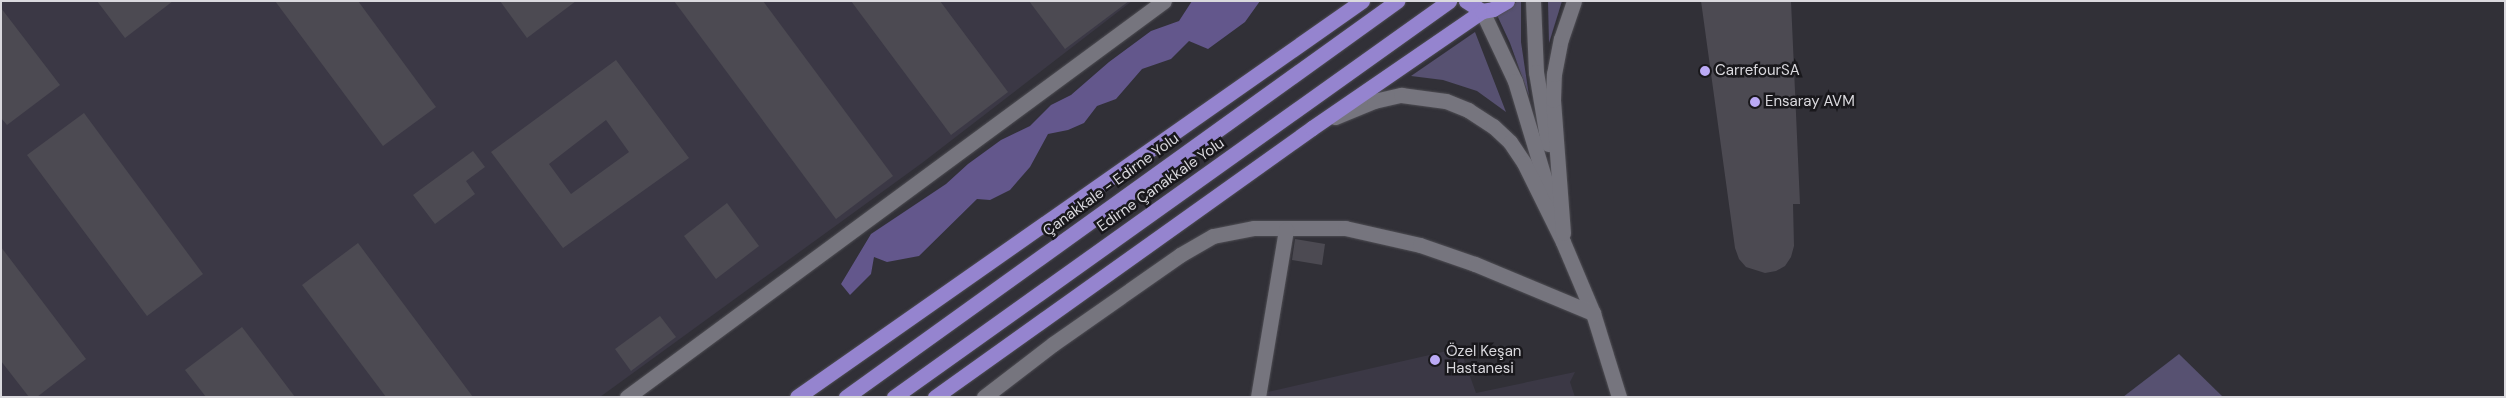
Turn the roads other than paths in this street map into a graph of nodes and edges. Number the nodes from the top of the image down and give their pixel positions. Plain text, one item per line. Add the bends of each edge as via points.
1 (1164, 1) edge
2 (1362, 1) edge
3 (1397, 1) edge
4 (1449, 1) edge
5 (1466, 1) edge
6 (1507, 1) edge
7 (1533, 1) edge
8 (1574, 1) edge
9 (1482, 11) junction
10 (1312, 128) junction
11 (1286, 229) junction
12 (1563, 242) junction
13 (1593, 313) junction
14 (627, 397) edge
15 (797, 397) edge
16 (846, 397) edge
17 (894, 397) edge
18 (936, 397) edge
19 (984, 397) edge
20 (1258, 397) edge
21 (1619, 397) edge

1 - 14 street
2 - 15 highway
3 - 16 highway, Çanakkale - Edirne Yolu
4 - 17 highway, Edirne Çanakkale Yolu
5 - 9 highway
6 - 9 highway
7 - 12 street via 1541,106
8 - 12 street via 1554,74
9 - 10 highway
9 - 12 street via 1515,81
10 - 12 street via 1374,101 1401,95 1446,101 1468,110 1510,142
10 - 18 highway
11 - 13 street via 1345,228 1420,245
11 - 19 street via 1254,228 1227,232 1203,241 1053,344
11 - 20 street
12 - 13 street
13 - 21 street

